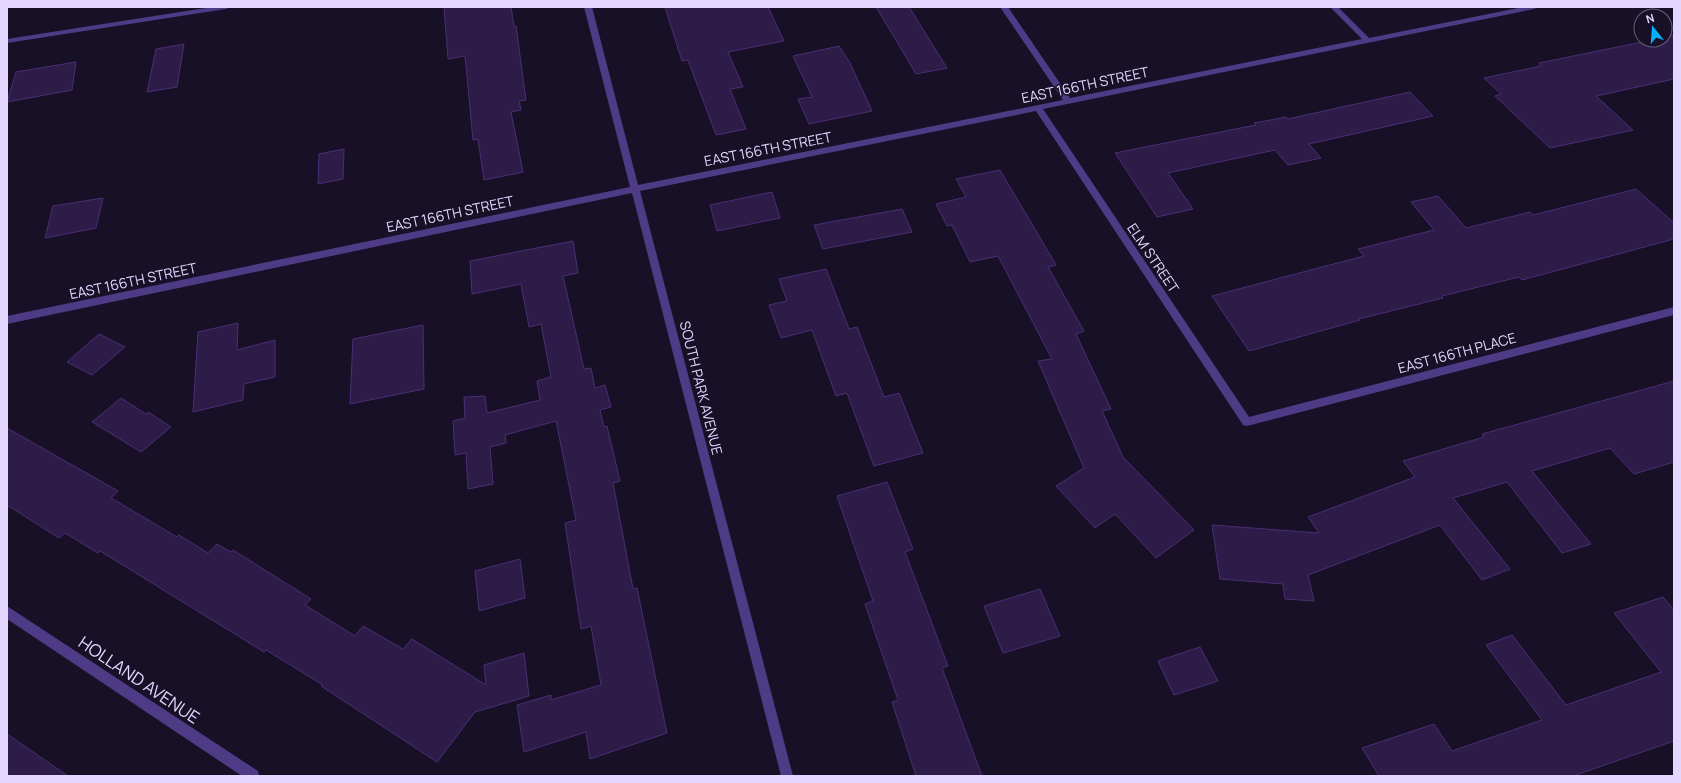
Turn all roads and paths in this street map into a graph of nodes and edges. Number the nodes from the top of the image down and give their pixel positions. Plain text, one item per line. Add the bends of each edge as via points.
1 (226, 7) edge
2 (588, 7) edge
3 (1004, 7) edge
4 (1334, 7) edge
5 (1534, 7) edge
6 (7, 41) edge
7 (1368, 41) junction
8 (1068, 102) junction
9 (1038, 108) junction
10 (635, 189) junction
11 (1674, 311) edge
12 (7, 320) edge
13 (1247, 422) joint
14 (7, 612) edge
15 (253, 776) edge
16 (787, 776) edge

1 - 6 street
2 - 10 street, SOUTH PARK AVENUE
3 - 8 street
4 - 7 street
5 - 7 street, EAST 166TH STREET
7 - 8 street, EAST 166TH STREET
8 - 9 street, EAST 166TH STREET
9 - 10 street, EAST 166TH STREET
9 - 13 street, ELM STREET
10 - 12 street, EAST 166TH STREET
10 - 16 street, SOUTH PARK AVENUE
11 - 13 street, EAST 166TH PLACE
14 - 15 street, HOLLAND AVENUE

